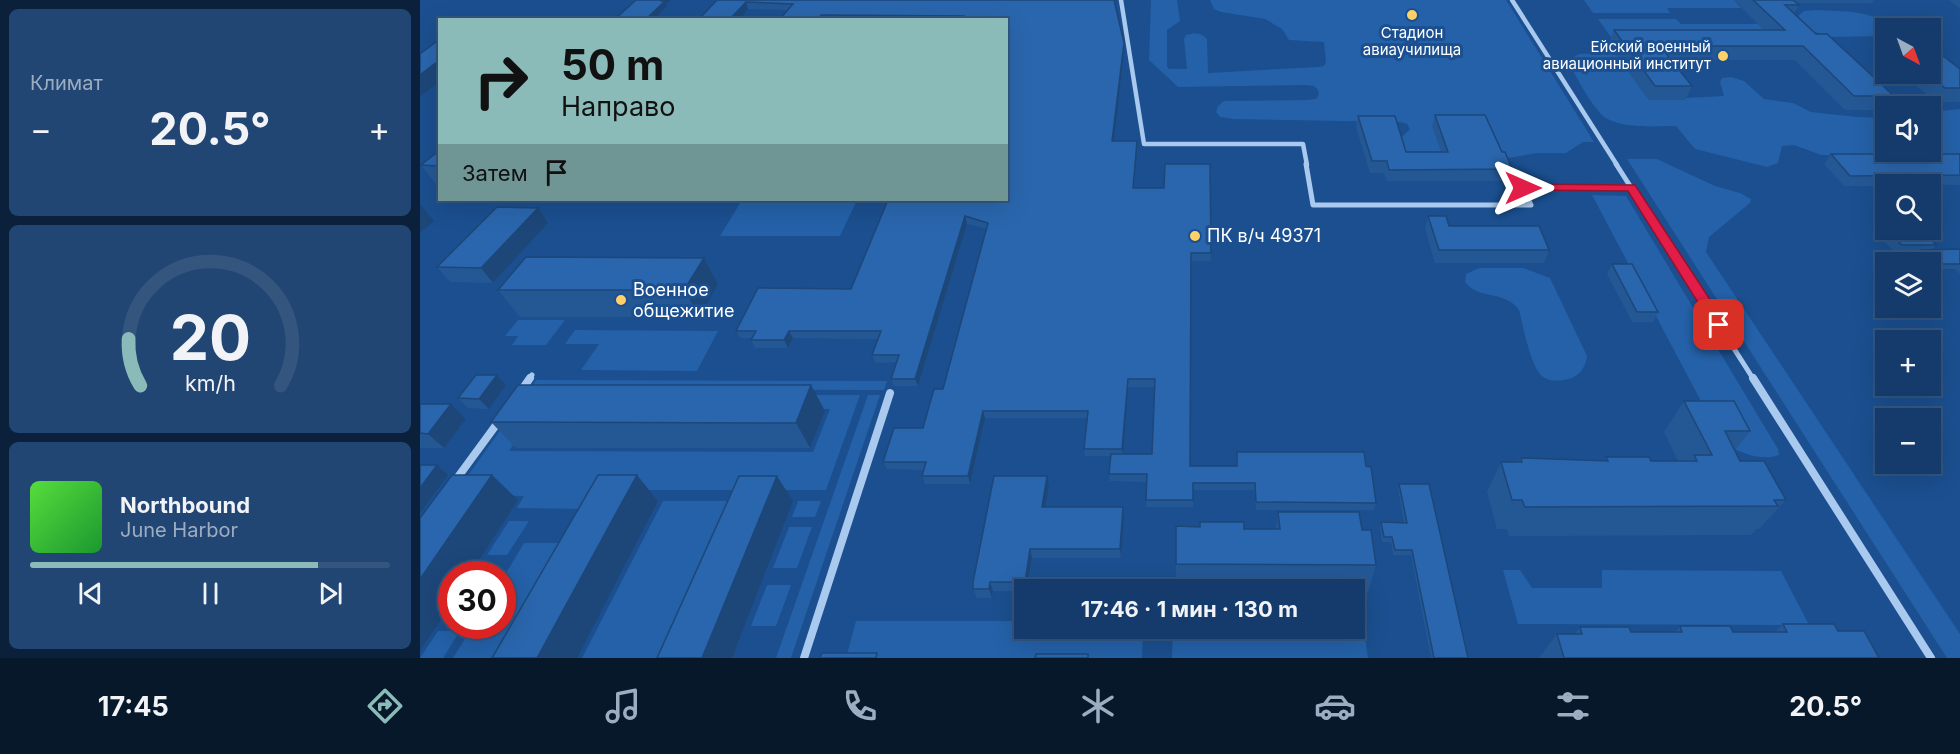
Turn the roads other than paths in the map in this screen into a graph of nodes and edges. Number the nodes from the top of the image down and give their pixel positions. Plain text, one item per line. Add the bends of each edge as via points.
1 (1121, 0) edge
2 (1512, 0) edge
3 (1631, 187) junction
4 (532, 375) dead end
5 (890, 393) dead end
6 (513, 401) edge
7 (507, 410) edge
8 (447, 493) edge
9 (804, 658) edge
10 (1931, 658) edge

1 - 3 street via 1143,144 1303,144 1313,205 1531,205 1523,188
2 - 3 street
3 - 10 street
4 - 6 street
5 - 9 street
7 - 8 street

